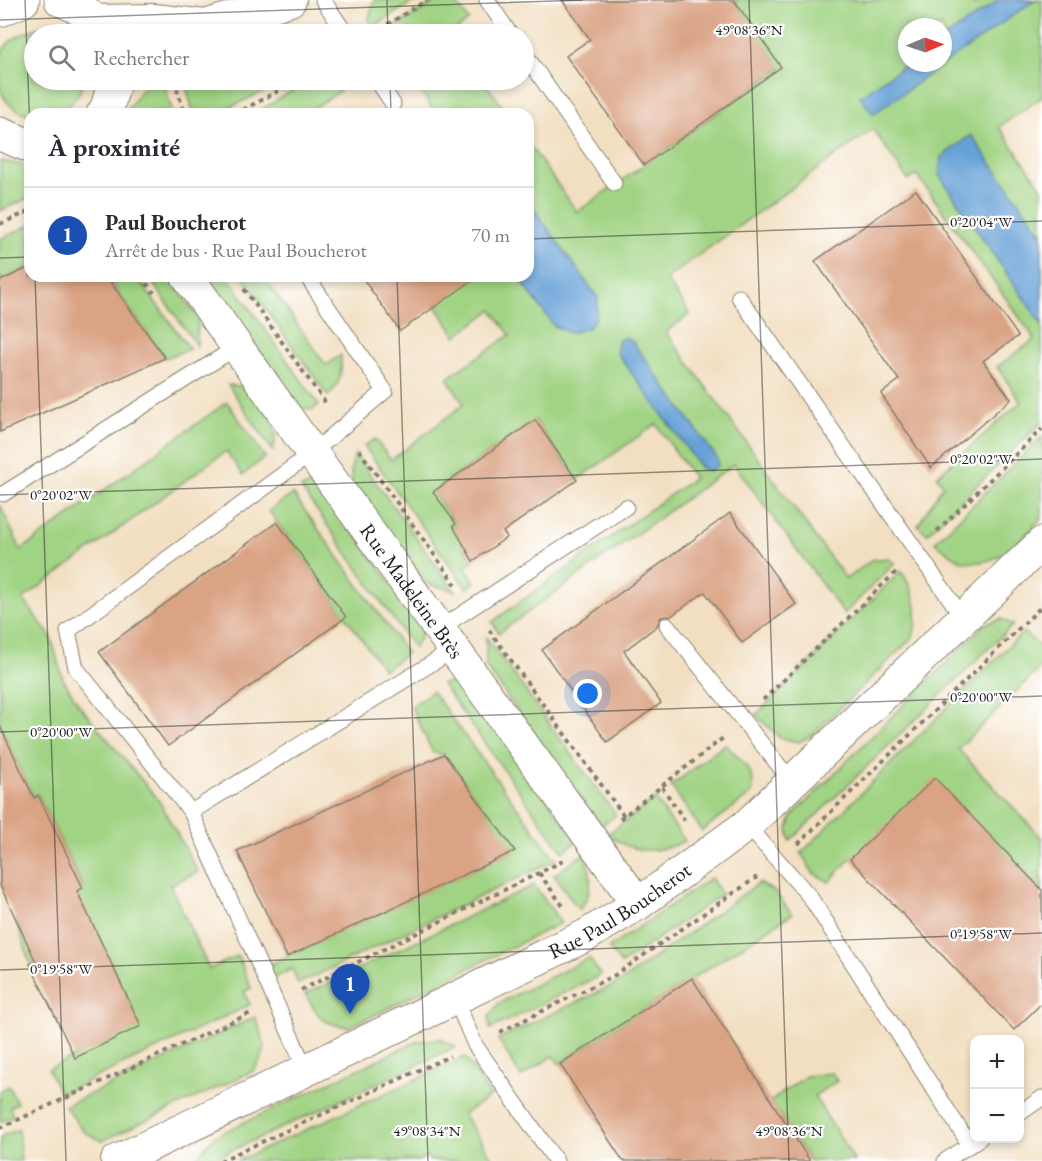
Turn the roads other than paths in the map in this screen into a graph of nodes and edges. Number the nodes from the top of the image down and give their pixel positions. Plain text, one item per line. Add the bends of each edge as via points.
1 (23, 0) edge
2 (61, 0) edge
3 (290, 0) edge
4 (323, 0) edge
5 (487, 0) edge
6 (0, 10) edge
7 (97, 24) edge
8 (128, 24) edge
9 (173, 24) edge
10 (217, 24) edge
11 (339, 24) edge
12 (503, 24) edge
13 (534, 67) edge
14 (384, 90) edge
15 (393, 104) dead end
16 (614, 183) dead end
17 (192, 282) edge
18 (311, 282) edge
19 (739, 297) dead end
20 (237, 347) junction
21 (312, 453) junction
22 (3, 494) dead end
23 (626, 507) dead end
24 (1042, 543) edge
25 (964, 619) junction
26 (667, 625) dead end
27 (447, 639) junction
28 (792, 782) junction
29 (191, 812) junction
30 (747, 825) junction
31 (638, 904) junction
32 (455, 998) junction
33 (306, 1070) junction
34 (1042, 1098) edge
35 (1024, 1110) edge
36 (970, 1135) edge
37 (973, 1143) edge
38 (136, 1157) edge
39 (556, 1161) edge
40 (945, 1161) edge

1 - 6 street
2 - 7 street via 78,6
3 - 10 street
4 - 11 lane
5 - 12 lane
8 - 9 street via 155,20
13 - 16 lane
14 - 15 lane
17 - 20 street, Rue Madeleine Brès
18 - 21 lane via 385,391
19 - 25 lane
20 - 21 street, Rue Madeleine Brès
20 - 22 lane
21 - 27 street, Rue Madeleine Brès
21 - 29 lane via 68,632 76,668
23 - 27 lane via 473,608
24 - 25 street, Rue Paul Boucherot
25 - 28 street, Rue Paul Boucherot
26 - 28 lane
27 - 29 lane
27 - 31 street, Rue Madeleine Brès
28 - 30 street, Rue Paul Boucherot
29 - 33 lane
30 - 31 street, Rue Paul Boucherot
30 - 36 lane via 810,897
31 - 32 street, Rue Paul Boucherot via 585,936
32 - 33 street, Rue Paul Boucherot
32 - 39 lane via 475,1045
33 - 38 street, Rue Paul Boucherot
34 - 35 lane
37 - 40 lane

